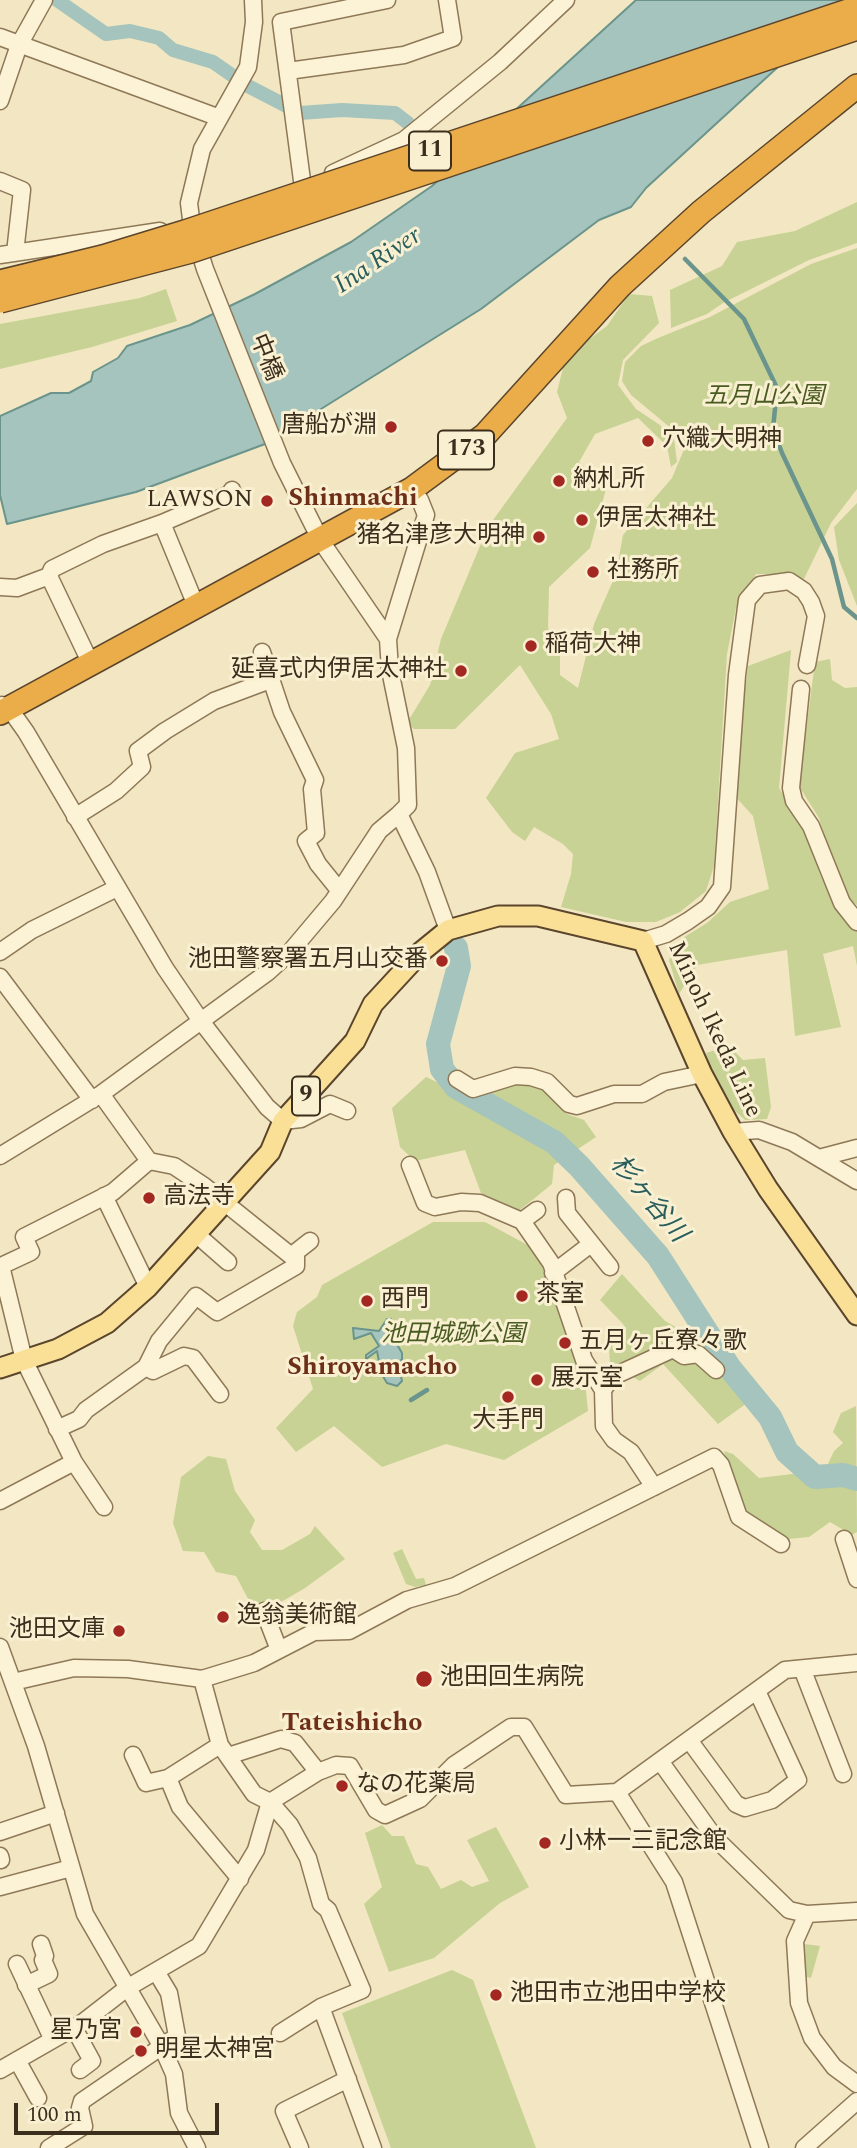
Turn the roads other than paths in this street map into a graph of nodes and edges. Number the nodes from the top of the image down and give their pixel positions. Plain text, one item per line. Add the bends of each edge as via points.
1 (44, 0) edge
2 (253, 0) edge
3 (387, 0) edge
4 (447, 0) edge
5 (566, 0) edge
6 (857, 8) edge
7 (857, 28) edge
8 (0, 37) edge
9 (19, 45) junction
10 (288, 71) junction
11 (857, 86) edge
12 (0, 101) edge
13 (217, 117) junction
14 (0, 181) edge
15 (303, 188) junction
16 (192, 227) junction
17 (7, 254) edge
18 (0, 282) edge
19 (0, 301) edge
20 (412, 489) junction
21 (232, 490) dead end
22 (162, 523) junction
23 (321, 541) junction
24 (49, 576) junction
25 (0, 587) edge
26 (197, 608) junction
27 (388, 639) junction
28 (262, 652) dead end
29 (91, 663) junction
30 (270, 681) junction
31 (3, 708) edge
32 (399, 814) junction
33 (75, 817) junction
34 (117, 888) junction
35 (339, 890) junction
36 (857, 922) edge
37 (448, 930) junction
38 (643, 941) junction
39 (0, 952) edge
40 (0, 977) edge
41 (201, 1021) junction
42 (702, 1074) junction
43 (457, 1079) dead end
44 (96, 1097) junction
45 (347, 1111) dead end
46 (283, 1121) junction
47 (733, 1132) junction
48 (857, 1148) edge
49 (0, 1156) edge
50 (820, 1158) junction
51 (149, 1161) junction
52 (410, 1165) dead end
53 (857, 1181) edge
54 (104, 1196) junction
55 (566, 1198) dead end
56 (223, 1204) junction
57 (537, 1210) dead end
58 (522, 1221) junction
59 (196, 1234) junction
60 (310, 1241) dead end
61 (591, 1244) junction
62 (295, 1259) junction
63 (228, 1262) dead end
64 (610, 1267) dead end
65 (553, 1273) junction
66 (148, 1287) junction
67 (857, 1315) edge
68 (24, 1360) junction
69 (146, 1367) junction
70 (0, 1368) edge
71 (716, 1370) dead end
72 (603, 1390) junction
73 (220, 1394) dead end
74 (57, 1429) junction
75 (74, 1462) junction
76 (654, 1487) junction
77 (0, 1501) edge
78 (104, 1507) dead end
79 (844, 1539) dead end
80 (781, 1544) dead end
81 (857, 1579) edge
82 (264, 1611) dead end
83 (0, 1647) edge
84 (279, 1650) junction
85 (857, 1662) edge
86 (803, 1671) junction
87 (7, 1674) edge
88 (202, 1679) junction
89 (757, 1691) junction
90 (689, 1740) junction
91 (224, 1750) junction
92 (133, 1755) dead end
93 (660, 1760) junction
94 (318, 1772) junction
95 (843, 1774) dead end
96 (168, 1778) junction
97 (617, 1792) junction
98 (270, 1802) junction
99 (56, 1814) junction
100 (0, 1832) edge
101 (71, 1868) junction
102 (240, 1879) junction
103 (0, 1887) edge
104 (857, 1911) edge
105 (807, 1914) junction
106 (41, 1944) dead end
107 (18, 1964) dead end
108 (157, 1973) junction
109 (26, 1985) junction
110 (127, 1988) junction
111 (321, 2007) junction
112 (74, 2028) junction
113 (280, 2033) dead end
114 (52, 2038) junction
115 (162, 2046) junction
116 (17, 2060) junction
117 (0, 2070) edge
118 (80, 2070) dead end
119 (348, 2079) junction
120 (857, 2084) edge
121 (38, 2098) dead end
122 (857, 2101) edge
123 (49, 2148) edge
124 (197, 2148) edge
125 (300, 2148) edge
126 (373, 2148) edge
127 (760, 2148) edge
128 (804, 2148) edge

1 - 9 street
2 - 13 street, 中橋 via 248,67
3 - 10 street via 281,22
4 - 10 street via 453,38 404,55
5 - 15 street via 500,62 404,140
6 - 18 highway, 11, bridge via 185,233
7 - 19 highway, 11, bridge via 203,247
8 - 9 street
9 - 12 street
9 - 13 street
10 - 15 street
11 - 20 highway, 173 via 680,230 620,286 485,435
13 - 16 street, 中橋 via 202,149 189,203
14 - 17 street via 22,190
15 - 16 street
16 - 17 street
16 - 23 street, 中橋 via 282,463
20 - 23 highway, 173
20 - 27 street via 426,515
21 - 22 street
22 - 24 street via 103,544 52,569
22 - 26 street
23 - 26 highway, 173
23 - 27 street, 中橋
24 - 25 street via 17,588
24 - 29 street
26 - 29 highway, 173
27 - 32 street via 406,748 408,805
28 - 30 street
29 - 31 highway, 173
30 - 33 street via 214,701 164,730 138,751 142,767 116,791
30 - 35 street via 315,780 316,834 306,841
31 - 33 street
32 - 35 street via 379,831
32 - 37 street
33 - 34 street
34 - 39 street via 32,930
34 - 41 street
35 - 41 street via 290,952
36 - 38 street via 842,903 791,788 816,616 804,591 789,581 760,585 747,600 722,887 708,907 688,921
37 - 38 main road, Minoh Ikeda Line / 9 via 498,916 538,916
37 - 46 main road, Minoh Ikeda Line / 9 via 373,1004 355,1041
38 - 42 main road, Minoh Ikeda Line
40 - 44 street
41 - 44 street
41 - 46 street
42 - 43 street via 664,1082 642,1094 614,1094 577,1107 547,1082 531,1077 515,1076 473,1089
42 - 47 main road, Minoh Ikeda Line
44 - 49 street
44 - 51 street
45 - 46 street via 330,1104 301,1119
46 - 56 main road, Minoh Ikeda Line / 9 via 270,1152
47 - 50 street via 759,1130
47 - 67 main road, Minoh Ikeda Line
48 - 50 street
50 - 53 street
51 - 54 street
51 - 56 street via 174,1166
52 - 58 street via 425,1203 435,1207 480,1203
54 - 66 street
54 - 68 street via 24,1237 31,1252 1,1266
55 - 61 street via 567,1213
56 - 59 main road, Minoh Ikeda Line / 9
56 - 62 street
57 - 58 street
58 - 65 street
59 - 63 street
59 - 66 main road, Minoh Ikeda Line / 9
60 - 62 street via 296,1252
61 - 64 street
61 - 65 street
62 - 69 street via 296,1266 217,1312 196,1296 159,1341
65 - 72 street via 584,1360
66 - 68 main road, Minoh Ikeda Line / 9 via 107,1323 58,1349
68 - 70 main road, Minoh Ikeda Line / 9
68 - 74 street
69 - 73 street via 153,1371 184,1356 193,1359
69 - 74 street via 79,1419
71 - 72 street via 698,1354 684,1356 673,1349 612,1377
72 - 76 street via 604,1426 631,1452
74 - 75 street
75 - 77 street
75 - 78 street
76 - 80 street via 714,1457 722,1465 739,1517
76 - 84 street via 455,1586 407,1600 349,1631 314,1632
79 - 81 street
82 - 84 street
83 - 87 street
84 - 88 street
85 - 86 street
86 - 89 street via 785,1670
86 - 95 street
87 - 88 street via 128,1669
87 - 99 street via 36,1746
88 - 91 street
89 - 90 street
89 - 90 street via 798,1780 772,1800 745,1808 736,1804
90 - 93 street
91 - 94 street via 281,1739 295,1743
91 - 96 street
91 - 98 street via 254,1794
92 - 96 street via 146,1783
93 - 97 street
93 - 105 street via 715,1838 789,1910
94 - 97 street via 336,1765 350,1766 376,1810 385,1815 420,1799 454,1765 511,1727 524,1727 566,1795
94 - 98 street
96 - 102 street via 180,1807
97 - 127 street via 674,1882
98 - 102 street via 256,1850
98 - 111 street via 290,1825 308,1858 321,1904 328,1910 362,1990
99 - 100 street
99 - 101 street
101 - 103 street
101 - 110 street via 85,1914
102 - 108 street via 199,1946
104 - 105 street
105 - 120 street via 795,1941 799,2003 813,2038 835,2067
106 - 109 street via 49,1974
107 - 109 street
108 - 110 street
108 - 115 street via 169,1993 177,2035
109 - 114 street
110 - 112 street
110 - 115 street
111 - 113 street
111 - 119 street
112 - 114 street
112 - 118 street via 92,2061
114 - 116 street
115 - 123 street via 82,2101 83,2126
115 - 124 street via 174,2074 178,2113
116 - 117 street
116 - 121 street
119 - 125 street via 284,2111
119 - 126 street
122 - 128 street

